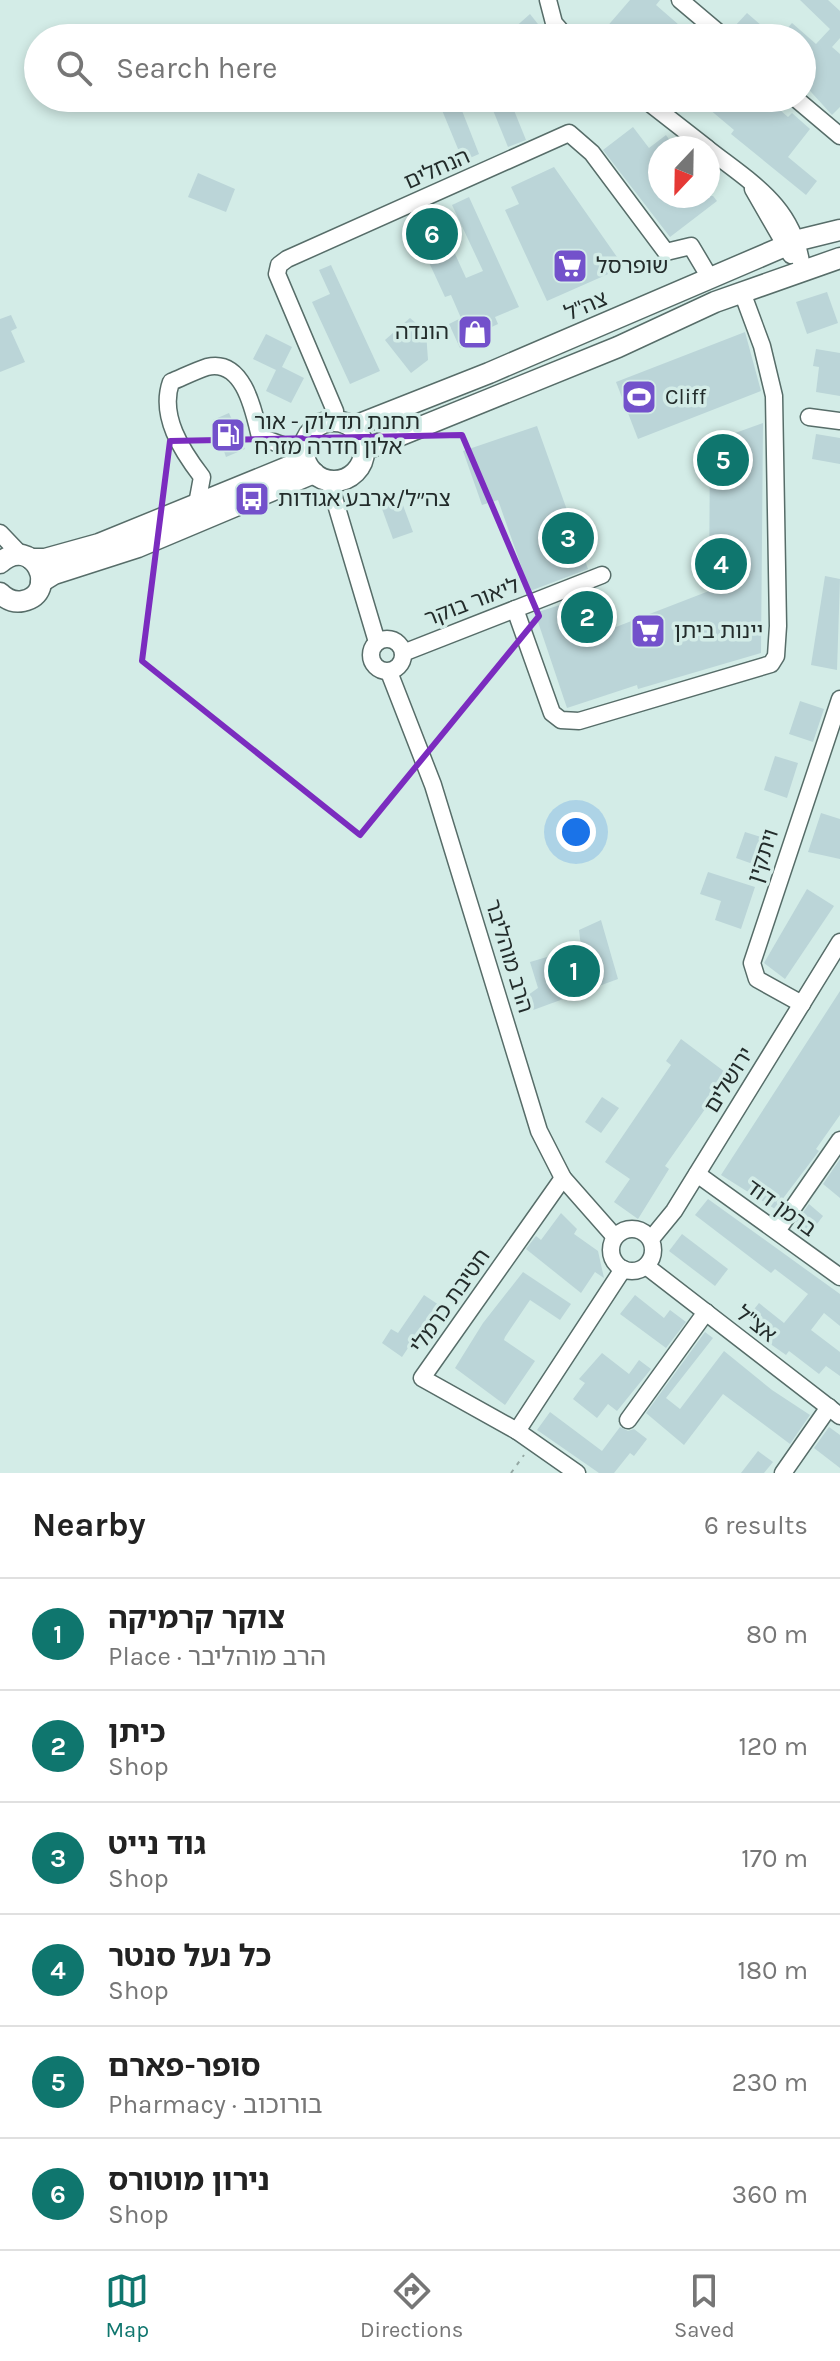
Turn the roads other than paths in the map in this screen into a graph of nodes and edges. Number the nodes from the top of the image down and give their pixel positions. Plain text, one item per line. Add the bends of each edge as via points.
1 (548, 0) edge
2 (680, 0) edge
3 (555, 24) edge
4 (708, 24) edge
5 (661, 112) edge
6 (812, 112) edge
7 (692, 136) edge
8 (840, 136) edge
9 (720, 158) edge
10 (840, 230) edge
11 (791, 243) junction
12 (840, 258) edge
13 (802, 269) junction
14 (710, 278) junction
15 (742, 292) junction
16 (809, 417) dead end
17 (331, 421) junction
18 (840, 421) edge
19 (352, 427) junction
20 (364, 450) junction
21 (313, 467) junction
22 (197, 504) junction
23 (0, 533) edge
24 (26, 557) junction
25 (0, 563) edge
26 (602, 575) dead end
27 (41, 582) junction
28 (6, 601) edge
29 (515, 609) junction
30 (377, 642) junction
31 (403, 653) junction
32 (389, 672) junction
33 (840, 699) edge
34 (840, 942) edge
35 (802, 1004) junction
36 (840, 1140) edge
37 (697, 1174) junction
38 (563, 1178) junction
39 (777, 1231) junction
40 (615, 1237) junction
41 (651, 1239) junction
42 (646, 1266) junction
43 (623, 1269) junction
44 (840, 1277) edge
45 (706, 1312) junction
46 (835, 1412) edge
47 (628, 1420) dead end
48 (517, 1431) junction
49 (577, 1473) edge
50 (783, 1473) edge

1 - 3 street
2 - 4 street
5 - 7 street
6 - 8 street
9 - 11 street via 784,214
10 - 11 main road, צה"ל
11 - 13 street
11 - 14 main road, צה"ל
12 - 13 main road
13 - 15 main road
14 - 17 street, הנחלים via 691,246 666,252 592,153 569,133 279,265 277,274 335,411
14 - 19 main road, צה"ל
15 - 20 main road
15 - 29 street via 774,396 778,626 771,664 579,721 561,720 552,713
16 - 18 street
17 - 19 main road
17 - 21 main road via 311,431
19 - 20 main road
20 - 21 main road via 354,474
21 - 22 main road
21 - 22 street via 260,437 251,400 237,376 210,366 171,382 166,409 184,454 202,477
21 - 27 main road via 138,547
21 - 30 street
22 - 24 main road via 82,550
23 - 24 street
24 - 25 main road via 10,556
24 - 27 main road via 40,570
26 - 29 street, ליאור בוקר
27 - 28 main road via 31,598
29 - 31 street, ליאור בוקר
30 - 31 street via 393,640
30 - 32 street via 372,662
31 - 32 street via 399,667
32 - 38 street, הרב מוהליבר via 433,785 539,1131
33 - 35 street, ויתקין via 752,963 757,979
34 - 35 street, ירושלים
35 - 37 street, ירושלים
36 - 39 street
37 - 39 street, ברמן דוד
37 - 41 street, ירושלים
38 - 40 street, הרב מוהליבר
38 - 48 street, חטיבת כרמלי via 422,1378
39 - 44 street, ברמן דוד
40 - 41 street via 633,1228
40 - 43 street via 611,1255
41 - 42 street via 653,1254
42 - 43 street
42 - 45 street, אצ"ל
43 - 48 street
45 - 46 street, אצ"ל
45 - 47 street
46 - 50 street
48 - 49 street, חטיבת כרמלי

